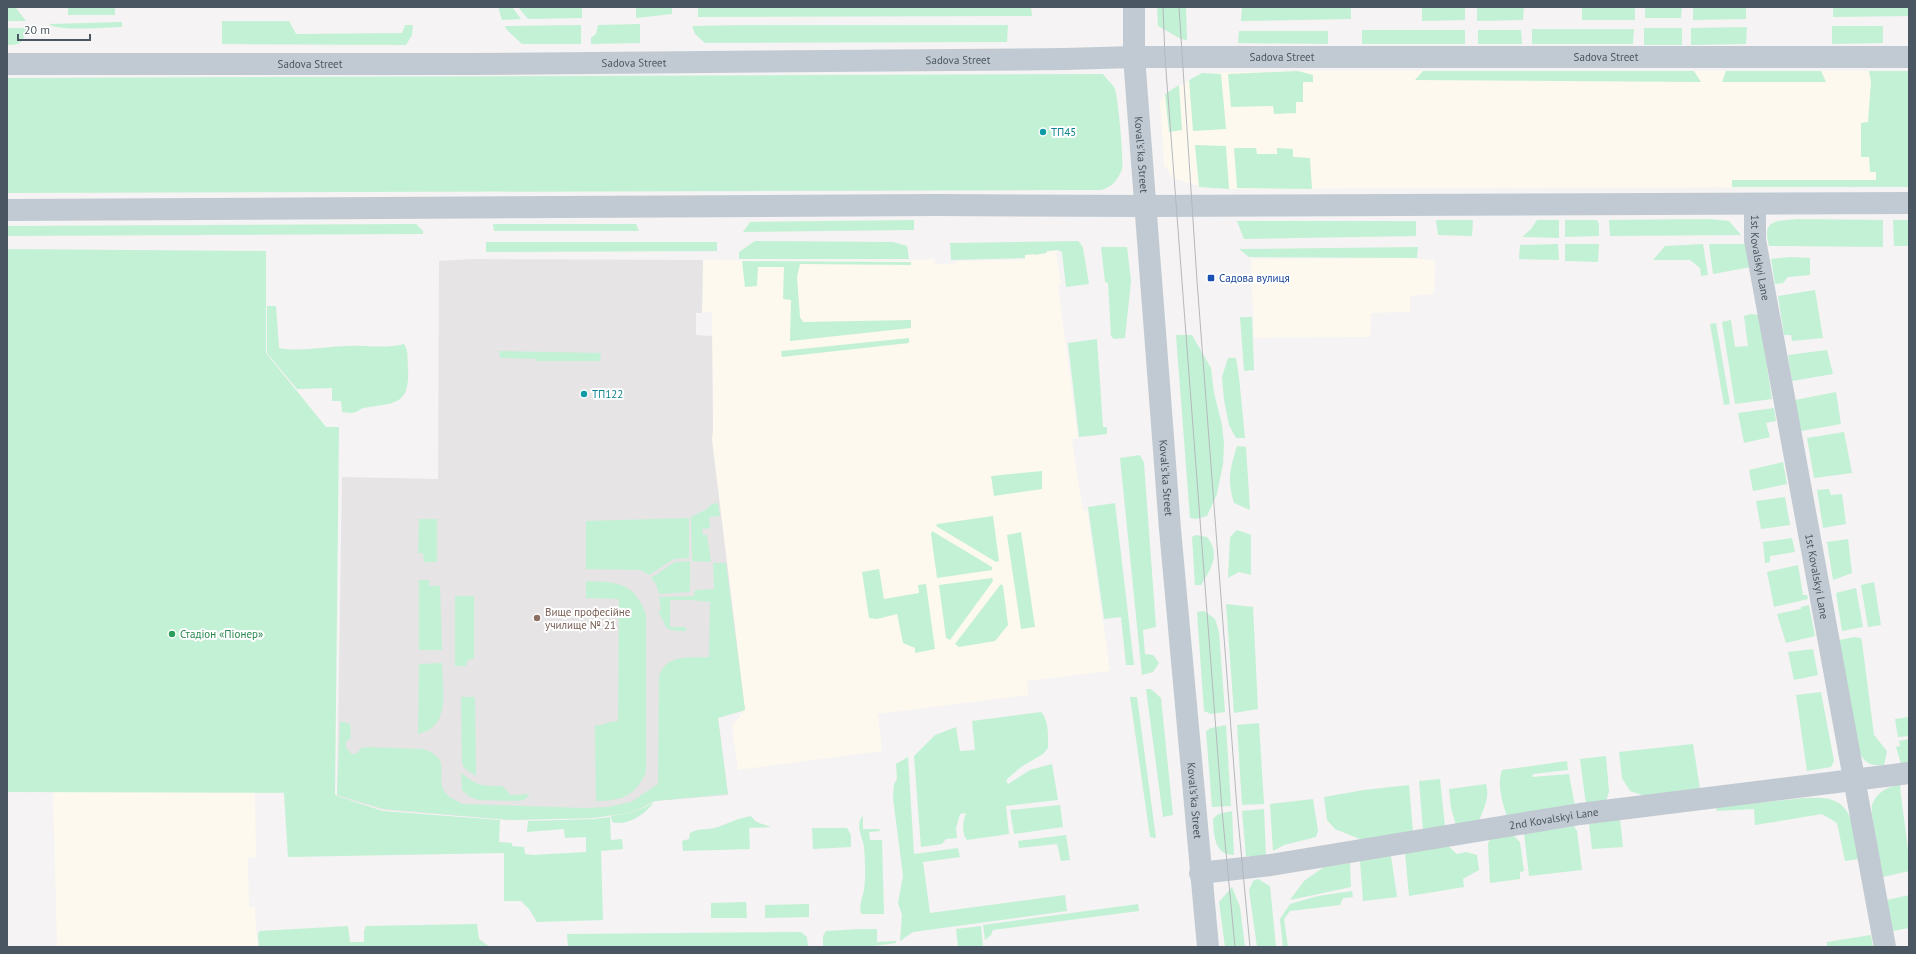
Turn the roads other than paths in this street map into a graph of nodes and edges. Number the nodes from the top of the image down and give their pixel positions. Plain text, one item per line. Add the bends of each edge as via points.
1 (1134, 7) edge
2 (1134, 57) junction
3 (1909, 57) edge
4 (7, 64) edge
5 (1909, 203) edge
6 (1755, 205) junction
7 (1146, 206) junction
8 (7, 210) edge
9 (1909, 773) edge
10 (1854, 780) junction
11 (1200, 873) junction
12 (1208, 947) edge
13 (1885, 947) edge

1 - 2 street, Koval's'ka Street
2 - 3 street, Sadova Street
2 - 4 street, Sadova Street via 474,64
2 - 7 street, Koval's'ka Street
5 - 6 street
6 - 7 street
6 - 10 street, 1st Kovalskyi Lane via 1755,240
7 - 8 street
7 - 11 street, Koval's'ka Street via 1170,529
9 - 10 street, 2nd Kovalskyi Lane
10 - 11 street, 2nd Kovalskyi Lane via 1580,814 1271,865
10 - 13 street, 1st Kovalskyi Lane
11 - 12 street, Koval's'ka Street

